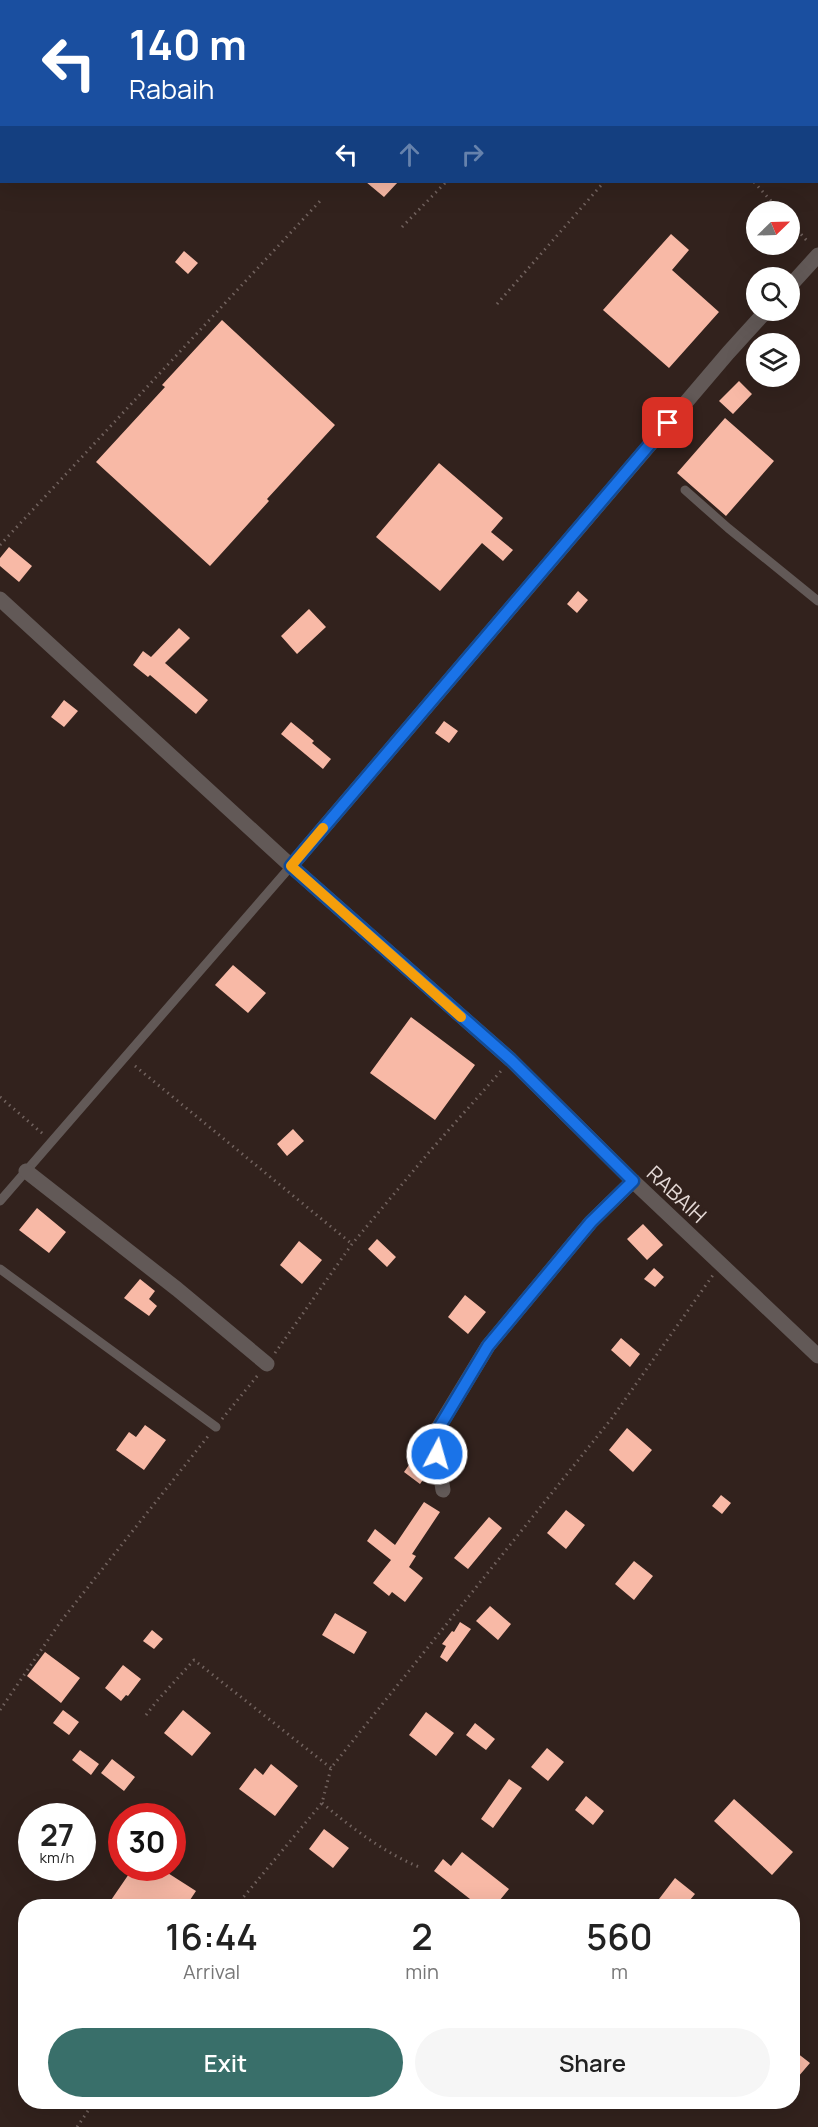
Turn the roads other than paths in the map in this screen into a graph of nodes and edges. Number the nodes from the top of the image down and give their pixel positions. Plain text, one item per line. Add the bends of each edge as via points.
1 (814, 250) edge
2 (800, 271) edge
3 (757, 321) edge
4 (685, 490) dead end
5 (0, 598) edge
6 (818, 601) edge
7 (291, 866) junction
8 (26, 1172) junction
9 (633, 1181) junction
10 (0, 1201) edge
11 (0, 1269) edge
12 (818, 1356) edge
13 (267, 1364) road end
14 (216, 1427) road end
15 (443, 1490) dead end

1 - 2 street
3 - 7 street
4 - 6 lane
5 - 7 street, RABAIH
7 - 8 lane
7 - 9 street, RABAIH via 511,1060
8 - 10 lane
8 - 13 street
9 - 12 street, RABAIH
9 - 15 street via 591,1222 482,1356 434,1436
11 - 14 lane

